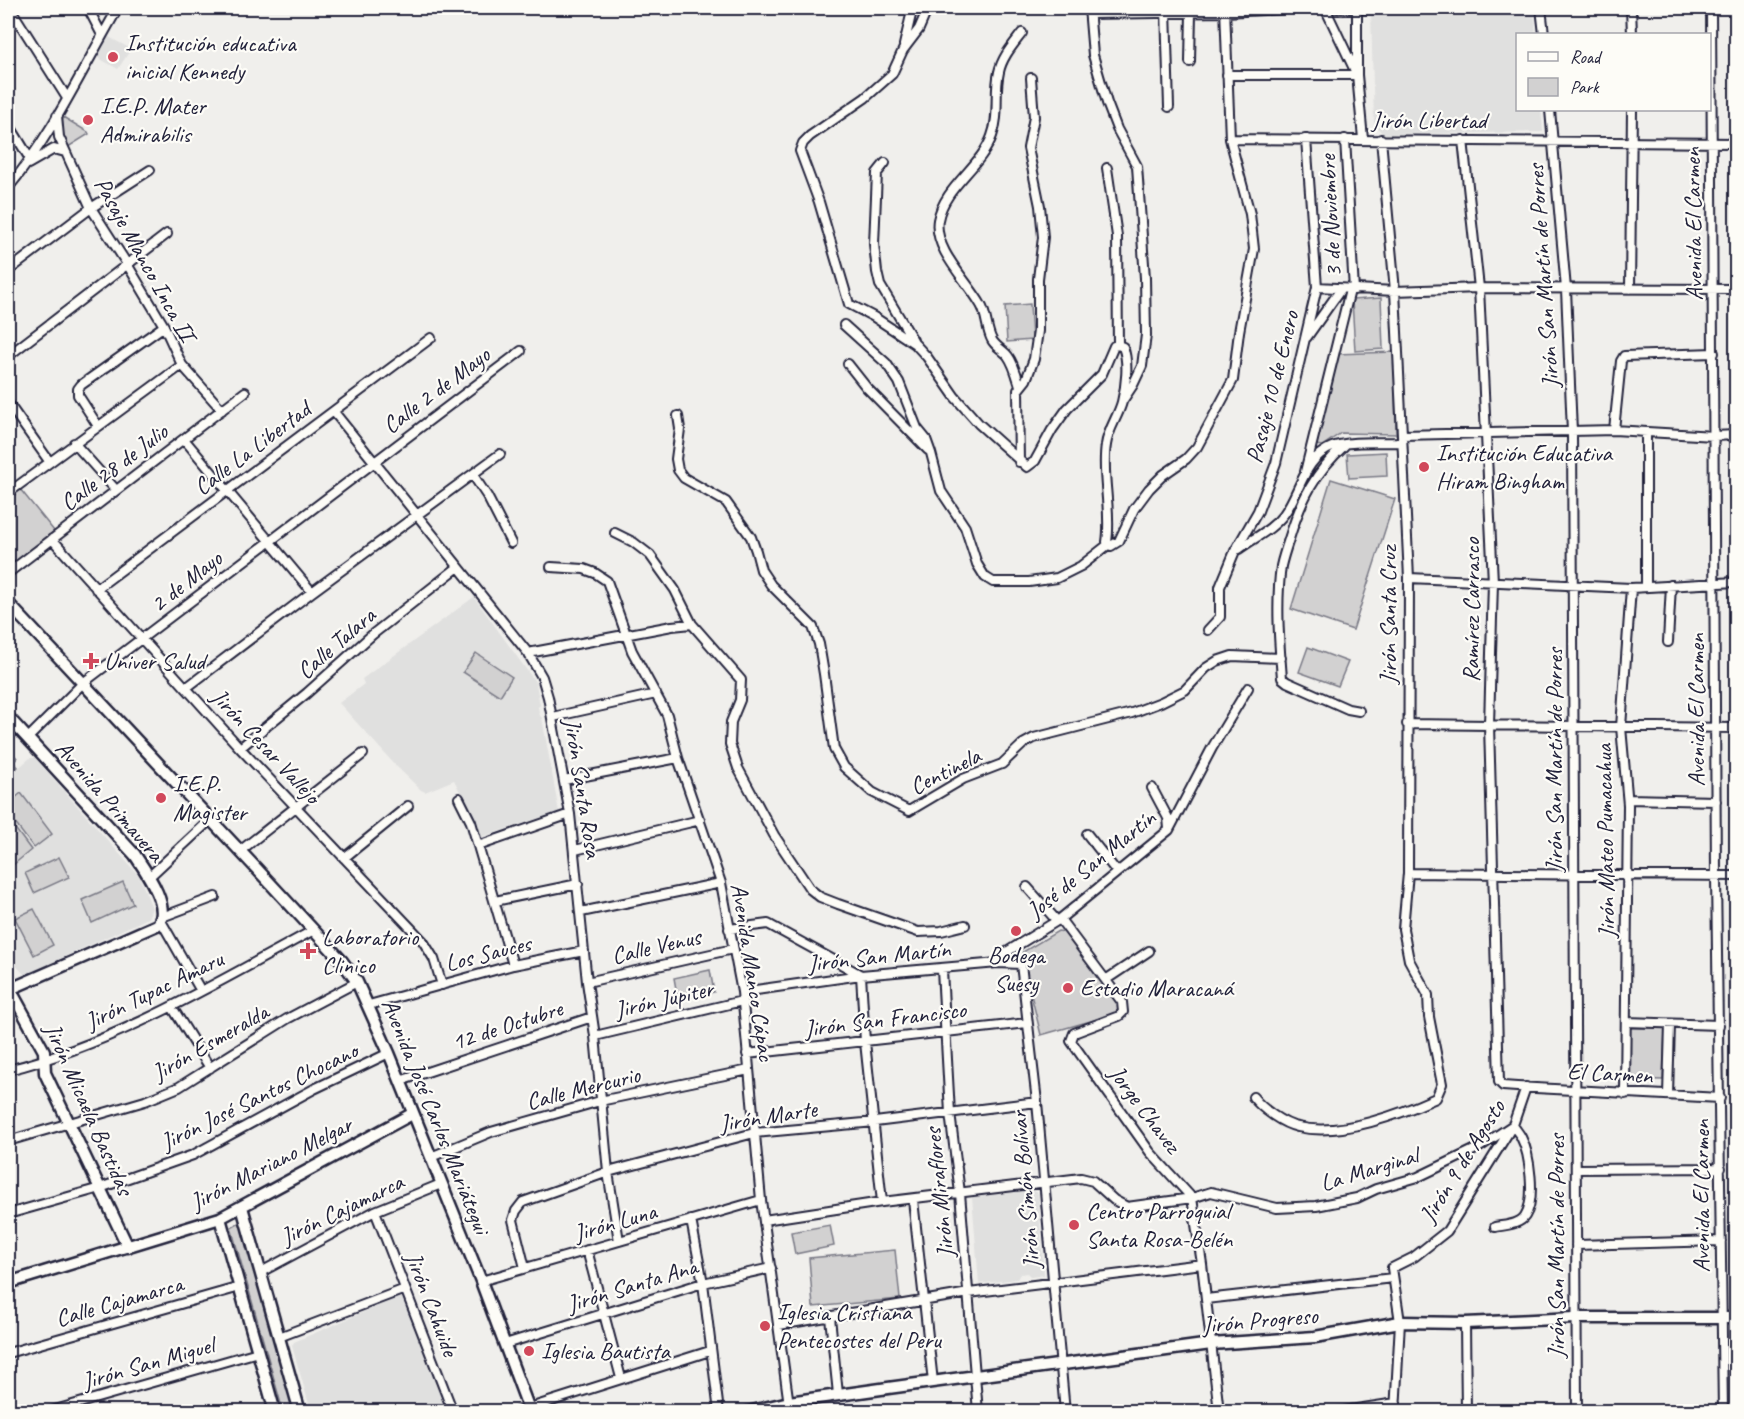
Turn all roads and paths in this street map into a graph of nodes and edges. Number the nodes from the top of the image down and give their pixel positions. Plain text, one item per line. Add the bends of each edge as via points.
1 (10, 8) edge
2 (88, 8) edge
3 (118, 8) edge
4 (911, 8) edge
5 (928, 8) edge
6 (1306, 8) edge
7 (1324, 8) edge
8 (1337, 8) edge
9 (1357, 8) edge
10 (1383, 8) edge
11 (1541, 8) edge
12 (1631, 8) edge
13 (1711, 8) edge
14 (1166, 10) edge
15 (1225, 10) edge
16 (1089, 11) edge
17 (1191, 12) junction
18 (1022, 33) dead end
19 (1544, 33) edge
20 (1632, 33) edge
21 (102, 35) junction
22 (903, 50) junction
23 (1190, 62) dead end
24 (1227, 75) junction
25 (1357, 75) junction
26 (1031, 78) dead end
27 (67, 98) junction
28 (1168, 107) dead end
29 (1550, 111) edge
30 (1632, 111) edge
31 (57, 116) junction
32 (8, 123) edge
33 (1230, 138) junction
34 (1306, 139) junction
35 (1346, 139) junction
36 (1363, 139) junction
37 (1381, 139) junction
38 (1463, 140) junction
39 (1553, 141) junction
40 (1632, 141) junction
41 (1711, 142) junction
42 (1737, 142) edge
43 (65, 152) junction
44 (30, 159) junction
45 (885, 163) dead end
46 (25, 167) junction
47 (1107, 168) dead end
48 (150, 170) dead end
49 (8, 188) edge
50 (91, 208) junction
51 (167, 234) dead end
52 (128, 264) junction
53 (8, 271) edge
54 (1317, 287) junction
55 (1479, 288) junction
56 (1566, 289) junction
57 (1737, 289) edge
58 (1348, 290) junction
59 (1630, 290) junction
60 (1713, 290) junction
61 (1395, 291) junction
62 (844, 325) dead end
63 (164, 326) junction
64 (431, 338) dead end
65 (1305, 340) junction
66 (915, 344) junction
67 (1119, 345) junction
68 (521, 351) dead end
69 (1714, 353) junction
70 (8, 356) edge
71 (848, 364) dead end
72 (182, 365) junction
73 (1020, 386) junction
74 (244, 392) dead end
75 (1122, 401) junction
76 (8, 403) edge
77 (222, 410) junction
78 (333, 412) junction
79 (678, 417) dead end
80 (98, 426) junction
81 (1614, 430) junction
82 (1487, 432) junction
83 (1572, 432) junction
84 (1646, 433) junction
85 (1737, 435) edge
86 (1714, 436) junction
87 (1402, 438) junction
88 (184, 439) junction
89 (74, 443) junction
90 (1345, 445) junction
91 (931, 453) junction
92 (500, 454) dead end
93 (373, 461) junction
94 (49, 462) junction
95 (1019, 462) junction
96 (1305, 473) junction
97 (473, 475) junction
98 (116, 490) junction
99 (227, 491) junction
100 (8, 493) edge
101 (417, 515) junction
102 (615, 533) dead end
103 (52, 539) junction
104 (269, 541) junction
105 (510, 543) dead end
106 (1109, 544) junction
107 (1235, 551) junction
108 (551, 567) dead end
109 (457, 568) junction
110 (8, 573) edge
111 (1409, 578) junction
112 (1493, 582) junction
113 (1715, 582) junction
114 (1737, 582) edge
115 (1671, 585) junction
116 (1574, 586) junction
117 (1646, 587) junction
118 (1631, 588) junction
119 (96, 589) junction
120 (312, 592) junction
121 (8, 603) edge
122 (693, 624) junction
123 (1208, 630) dead end
124 (627, 636) junction
125 (141, 639) junction
126 (1668, 642) dead end
127 (528, 653) junction
128 (1281, 658) junction
129 (83, 683) junction
130 (186, 688) junction
131 (1248, 688) dead end
132 (656, 694) junction
133 (1359, 711) dead end
134 (8, 717) edge
135 (553, 717) junction
136 (1407, 724) junction
137 (1489, 725) junction
138 (1574, 726) junction
139 (1621, 727) junction
140 (1716, 728) junction
141 (1737, 728) edge
142 (28, 738) junction
143 (240, 748) junction
144 (363, 754) dead end
145 (678, 758) junction
146 (564, 780) junction
147 (1152, 788) dead end
148 (459, 798) dead end
149 (1628, 799) junction
150 (1716, 801) junction
151 (295, 806) junction
152 (408, 806) dead end
153 (570, 814) junction
154 (210, 820) junction
155 (699, 820) junction
156 (1169, 831) junction
157 (1087, 834) dead end
158 (478, 846) junction
159 (574, 850) junction
160 (240, 851) junction
161 (344, 858) junction
162 (1117, 872) junction
163 (1408, 873) junction
164 (1493, 873) junction
165 (1573, 874) junction
166 (1628, 875) junction
167 (1716, 876) junction
168 (1737, 876) edge
169 (149, 877) junction
170 (721, 883) junction
171 (578, 884) junction
172 (1027, 887) dead end
173 (215, 897) dead end
174 (495, 901) junction
175 (581, 912) junction
176 (162, 919) junction
177 (1059, 920) junction
178 (965, 924) dead end
179 (729, 929) junction
180 (312, 931) junction
181 (733, 949) junction
182 (584, 951) junction
183 (1149, 951) dead end
184 (998, 963) junction
185 (1021, 964) joint
186 (513, 965) junction
187 (942, 970) junction
188 (861, 975) junction
189 (1107, 979) junction
190 (357, 982) junction
191 (587, 982) junction
192 (442, 985) junction
193 (9, 989) edge
194 (201, 991) junction
195 (742, 992) junction
196 (742, 1001) junction
197 (369, 1005) junction
198 (172, 1008) junction
199 (592, 1017) junction
200 (1626, 1022) junction
201 (1027, 1023) junction
202 (1670, 1024) junction
203 (1719, 1025) junction
204 (946, 1031) junction
205 (595, 1036) junction
206 (865, 1042) junction
207 (389, 1053) junction
208 (747, 1054) junction
209 (44, 1061) junction
210 (210, 1068) junction
211 (8, 1070) edge
212 (749, 1070) junction
213 (400, 1081) junction
214 (1499, 1082) joint
215 (1526, 1087) junction
216 (1576, 1090) junction
217 (1624, 1094) junction
218 (1668, 1095) junction
219 (1252, 1097) dead end
220 (1720, 1098) junction
221 (600, 1101) junction
222 (1037, 1102) junction
223 (950, 1113) junction
224 (412, 1114) junction
225 (875, 1122) junction
226 (70, 1125) junction
227 (1513, 1125) junction
228 (754, 1133) junction
229 (8, 1142) edge
230 (431, 1157) junction
231 (1720, 1168) junction
232 (1576, 1169) junction
233 (608, 1172) junction
234 (1045, 1181) junction
235 (441, 1184) junction
236 (100, 1188) junction
237 (960, 1193) junction
238 (1192, 1198) junction
239 (761, 1200) junction
240 (913, 1200) junction
241 (882, 1202) junction
242 (242, 1207) junction
243 (375, 1211) junction
244 (8, 1214) edge
245 (220, 1218) junction
246 (691, 1220) junction
247 (764, 1220) junction
248 (1495, 1227) dead end
249 (619, 1241) junction
250 (1721, 1241) junction
251 (1576, 1245) junction
252 (128, 1247) junction
253 (587, 1250) junction
254 (1202, 1264) junction
255 (525, 1268) junction
256 (771, 1268) junction
257 (261, 1272) junction
258 (1393, 1278) junction
259 (481, 1281) junction
260 (8, 1283) edge
261 (703, 1283) junction
262 (1053, 1284) junction
263 (240, 1287) junction
264 (405, 1289) junction
265 (969, 1293) junction
266 (1206, 1299) junction
267 (924, 1300) junction
268 (605, 1313) junction
269 (830, 1317) junction
270 (1575, 1318) junction
271 (1722, 1318) junction
272 (1737, 1318) edge
273 (1400, 1322) junction
274 (1464, 1323) junction
275 (779, 1325) junction
276 (279, 1337) junction
277 (505, 1344) junction
278 (1211, 1344) junction
279 (710, 1351) junction
280 (258, 1352) junction
281 (8, 1353) edge
282 (1062, 1365) junction
283 (975, 1376) junction
284 (621, 1378) junction
285 (933, 1382) junction
286 (838, 1394) junction
287 (790, 1407) edge
288 (1396, 1407) edge
289 (77, 1408) edge
290 (529, 1410) edge
291 (48, 1412) edge
292 (275, 1412) edge
293 (300, 1412) edge
294 (453, 1412) edge
295 (517, 1412) edge
296 (718, 1412) edge
297 (748, 1412) edge
298 (978, 1412) edge
299 (1065, 1412) edge
300 (1218, 1412) edge
301 (1337, 1412) edge
302 (1466, 1412) edge
303 (1577, 1412) edge
304 (1723, 1412) edge

1 - 27 street
2 - 21 street
3 - 21 street
4 - 22 street
5 - 22 street via 919,29
6 - 15 street
7 - 25 street
8 - 9 street
9 - 10 street
9 - 25 street
11 - 19 street
12 - 20 street
13 - 41 street, Avenida El Carmen
14 - 16 street
14 - 17 street
14 - 28 street
15 - 17 street
15 - 24 street
16 - 75 street via 1093,56 1107,104 1134,159 1138,177 1146,335 1142,366
17 - 23 street
18 - 73 street via 999,70 998,105 988,147 948,198 938,220 943,248 983,307 992,341 1009,358
21 - 27 street
22 - 66 street via 892,74 881,85 810,136 800,151 849,304
24 - 25 street
24 - 33 street
25 - 36 street
26 - 73 street via 1034,117 1028,148 1043,237 1035,359
27 - 31 street
29 - 39 street, Jirón San Martín de Porres
30 - 40 street
31 - 43 street, Pasaje Manco Inca II
31 - 44 street
32 - 44 street
33 - 34 street, Jirón Libertad
33 - 106 street via 1250,214 1254,249 1233,380 1197,447 1149,489 1119,541
34 - 35 street, Jirón Libertad
34 - 54 street, Pasaje 10 de Enero
35 - 36 street, Jirón Libertad
35 - 58 street, 3 de Noviembre
36 - 37 street, Jirón Libertad
37 - 38 street, Jirón Libertad
37 - 61 street, Jirón Santa Cruz
38 - 39 street, Jirón Libertad
38 - 55 street, Ramírez Carrasco
39 - 40 street, Jirón Libertad
39 - 56 street, Jirón San Martín de Porres
40 - 41 street, Jirón Libertad
40 - 59 street
41 - 42 street, Jirón Libertad
41 - 60 street, Avenida El Carmen
43 - 46 street via 54,149
43 - 50 street, Pasaje Manco Inca II
44 - 46 street
45 - 66 street via 877,173 877,272 880,285
46 - 49 street
47 - 67 street via 1117,236
48 - 50 street
50 - 52 street, Pasaje Manco Inca II
50 - 53 street
51 - 52 street
52 - 63 street, Pasaje Manco Inca II
52 - 70 street
54 - 58 street
54 - 65 street, Pasaje 10 de Enero
55 - 56 street
55 - 61 street
55 - 82 street, Ramírez Carrasco
56 - 59 street
56 - 83 street, Jirón San Martín de Porres
57 - 60 street
58 - 61 street
58 - 65 street
58 - 96 street, 3 de Noviembre
59 - 60 street
60 - 69 street, Avenida El Carmen
61 - 87 street, Jirón Santa Cruz
62 - 91 street via 886,363 899,382
63 - 72 street, Pasaje Manco Inca II
63 - 80 street via 78,389
64 - 78 street, Calle La Libertad
65 - 107 street, Pasaje 10 de Enero via 1276,463 1258,511
66 - 95 street via 955,397
67 - 75 street via 1126,356
67 - 95 street via 1110,352 1102,374 1052,430 1035,461 1027,467
68 - 93 street, Calle 2 de Mayo
69 - 81 street via 1624,356
69 - 86 street, Avenida El Carmen
71 - 91 street
72 - 77 street, Pasaje Manco Inca II
72 - 80 street
73 - 95 street
74 - 77 street, Calle 28 de Julio
75 - 106 street via 1106,447
76 - 94 street
77 - 88 street, Calle 28 de Julio
78 - 93 street, Jirón Santa Rosa
78 - 99 street, Calle La Libertad
79 - 128 street, Centinela via 678,470 684,478 726,502 751,537 761,570 771,585 813,627 819,644 834,748 844,766 872,792 909,811 963,779 1002,764 1034,738 1161,702 1185,690 1217,661 1232,656
80 - 89 street
81 - 83 street
81 - 84 street
82 - 83 street
82 - 87 street
82 - 112 street, Ramírez Carrasco
83 - 116 street, Jirón San Martín de Porres
84 - 86 street
84 - 117 street
85 - 86 street
86 - 113 street, Avenida El Carmen
87 - 90 street
87 - 111 street, Jirón Santa Cruz
88 - 98 street, Calle 28 de Julio
88 - 99 street
89 - 94 street
89 - 98 street
90 - 96 street via 1324,451
90 - 128 street via 1322,467 1304,496 1281,564
91 - 106 street via 942,491 965,527 980,571 993,582 1057,578 1081,566
92 - 97 street
93 - 101 street, Jirón Santa Rosa
93 - 104 street, 2 de Mayo
94 - 100 street
96 - 107 street via 1283,514
97 - 101 street
97 - 105 street
98 - 103 street, Calle 28 de Julio
99 - 104 street
99 - 119 street, Calle La Libertad
101 - 109 street, Jirón Santa Rosa
101 - 120 street
102 - 122 street via 650,555
103 - 110 street, Calle 28 de Julio
103 - 119 street, Jirón Cesar Vallejo
104 - 120 street
104 - 125 street, 2 de Mayo
107 - 123 street, Pasaje 10 de Enero via 1220,587 1220,617
108 - 124 street, Avenida Manco Cápac via 584,569 602,576
109 - 127 street, Jirón Santa Rosa
109 - 143 street, Calle Talara
111 - 112 street
111 - 136 street, Jirón Santa Cruz
112 - 116 street
112 - 137 street, Ramírez Carrasco
113 - 114 street
113 - 115 street
113 - 140 street, Avenida El Carmen
115 - 117 street
115 - 126 street
116 - 118 street
116 - 138 street, Jirón San Martín de Porres
117 - 118 street
118 - 139 street, Jirón Mateo Pumacahua
119 - 125 street, Jirón Cesar Vallejo
120 - 130 street
121 - 129 street, Avenida José Carlos Mariátegui
122 - 124 street
122 - 178 street via 741,680 730,744 738,768 774,835 810,889 820,897 918,932
124 - 127 street
124 - 132 street, Avenida Manco Cápac
125 - 129 street, 2 de Mayo
125 - 130 street, Jirón Cesar Vallejo
127 - 135 street, Jirón Santa Rosa via 542,677
128 - 133 street via 1282,678 1287,682
129 - 142 street, 2 de Mayo
129 - 154 street, Avenida José Carlos Mariátegui
130 - 143 street, Jirón Cesar Vallejo
131 - 156 street, José de San Martín
132 - 135 street
132 - 145 street, Avenida Manco Cápac via 667,715
134 - 142 street, Avenida Primavera
135 - 146 street, Jirón Santa Rosa
136 - 137 street
136 - 163 street, Jirón Santa Cruz
137 - 138 street
137 - 164 street, Ramírez Carrasco
138 - 139 street
138 - 165 street, Jirón San Martín de Porres
139 - 140 street
139 - 149 street, Jirón Mateo Pumacahua
140 - 141 street
140 - 150 street, Avenida El Carmen
142 - 169 street, Avenida Primavera via 135,855
143 - 151 street, Jirón Cesar Vallejo
144 - 151 street
145 - 146 street
145 - 155 street, Avenida Manco Cápac
146 - 153 street, Jirón Santa Rosa
147 - 156 street via 1168,818
148 - 158 street
149 - 150 street
149 - 166 street, Jirón Mateo Pumacahua
150 - 167 street, Avenida El Carmen
151 - 160 street
151 - 161 street, Jirón Cesar Vallejo
152 - 161 street
153 - 158 street
153 - 159 street, Jirón Santa Rosa
154 - 160 street, Avenida José Carlos Mariátegui
154 - 169 street
155 - 159 street
155 - 170 street, Avenida Manco Cápac
156 - 162 street, José de San Martín
157 - 162 street
158 - 174 street
159 - 171 street, Jirón Santa Rosa
160 - 180 street, Avenida José Carlos Mariátegui
161 - 192 street, Jirón Cesar Vallejo via 423,941
162 - 177 street, José de San Martín
163 - 164 street
163 - 219 street, Jirón Santa Cruz via 1403,929 1409,960 1428,995 1442,1084 1436,1098 1358,1125 1323,1129 1297,1127 1265,1110
164 - 165 street
164 - 214 street, Ramírez Carrasco
165 - 166 street
165 - 216 street, Jirón San Martín de Porres
166 - 167 street
166 - 200 street, Jirón Mateo Pumacahua
167 - 168 street
167 - 203 street, Avenida El Carmen
169 - 176 street, Avenida Primavera via 162,908
170 - 175 street
170 - 179 street, Avenida Manco Cápac
171 - 174 street
171 - 175 street, Jirón Santa Rosa
172 - 177 street
173 - 176 street
174 - 186 street
175 - 182 street, Jirón Santa Rosa
176 - 193 street via 157,925
176 - 194 street
177 - 184 street, José de San Martín via 1005,953
177 - 189 street
179 - 181 street, Avenida Manco Cápac
179 - 188 street via 768,924
180 - 190 street, Avenida José Carlos Mariátegui
180 - 194 street, Jirón Tupac Amaru
181 - 191 street, Calle Venus
181 - 195 street, Avenida Manco Cápac
182 - 186 street, Los Sauces
182 - 191 street, Jirón Santa Rosa
183 - 189 street
184 - 185 street, Jirón San Martín
184 - 187 street, Jirón San Martín
185 - 201 street, Jirón Simón Bolívar
186 - 192 street, Los Sauces
187 - 188 street, Jirón San Martín
187 - 204 street, Jirón Miraflores
188 - 195 street, Jirón San Martín
188 - 206 street
189 - 238 street, Jorge Chavez via 1122,1002 1123,1012 1074,1033 1071,1041 1150,1152
190 - 197 street, Avenida José Carlos Mariátegui
190 - 210 street, Jirón Esmeralda via 287,1019
191 - 199 street, Jirón Santa Rosa
192 - 197 street, Los Sauces
193 - 209 street, Jirón Micaela Bastidas via 44,1052
194 - 198 street, Jirón Tupac Amaru
195 - 196 street, Avenida Manco Cápac
196 - 205 street, Jirón Júpiter
196 - 208 street, Avenida Manco Cápac
197 - 207 street, Avenida José Carlos Mariátegui
198 - 209 street, Jirón Tupac Amaru
198 - 210 street
199 - 205 street, Jirón Santa Rosa
199 - 213 street, 12 de Octubre
200 - 202 street
200 - 217 street, Jirón Mateo Pumacahua
201 - 204 street, Jirón San Francisco
201 - 222 street, Jirón Simón Bolívar
202 - 203 street
202 - 218 street
203 - 220 street, Avenida El Carmen
204 - 206 street, Jirón San Francisco
204 - 223 street, Jirón Miraflores
205 - 221 street, Jirón Santa Rosa
206 - 208 street, Jirón San Francisco
206 - 225 street
207 - 213 street, Avenida José Carlos Mariátegui
207 - 236 street, Jirón José Santos Chocano via 193,1155
208 - 212 street, Avenida Manco Cápac
209 - 211 street, Jirón Tupac Amaru
209 - 226 street, Jirón Micaela Bastidas via 45,1073
210 - 226 street, Jirón Esmeralda via 145,1101
212 - 221 street, Calle Mercurio
212 - 228 street, Avenida Manco Cápac
213 - 224 street, Avenida José Carlos Mariátegui
214 - 215 street, El Carmen via 1503,1086
215 - 216 street, El Carmen
215 - 227 street, Jirón 9 de Agosto
216 - 217 street, El Carmen
216 - 232 street, Jirón San Martín de Porres
217 - 218 street, El Carmen
218 - 220 street, El Carmen
220 - 231 street, Avenida El Carmen
221 - 230 street, Calle Mercurio via 491,1132
221 - 233 street, Jirón Santa Rosa
222 - 223 street, Jirón Marte
222 - 234 street, Jirón Simón Bolívar
223 - 225 street, Jirón Marte
223 - 237 street, Jirón Miraflores
224 - 230 street, Avenida José Carlos Mariátegui
224 - 242 street, Jirón Mariano Melgar
225 - 228 street, Jirón Marte
225 - 241 street
226 - 229 street, Jirón Esmeralda
226 - 236 street, Jirón Micaela Bastidas
227 - 238 street, La Marginal via 1448,1164 1357,1198 1277,1208 1211,1192
227 - 248 street via 1528,1162 1529,1204 1525,1217 1517,1223
227 - 258 street, Jirón 9 de Agosto via 1447,1231 1414,1257 1392,1268
228 - 233 street, Jirón Marte
228 - 239 street, Avenida Manco Cápac
230 - 235 street, Avenida José Carlos Mariátegui
231 - 232 street
231 - 250 street, Avenida El Carmen
232 - 251 street, Jirón San Martín de Porres
233 - 249 street, Jirón Santa Rosa
233 - 255 street, Jirón Marte via 522,1202 513,1220
234 - 237 street, La Marginal
234 - 238 street, La Marginal via 1087,1179 1127,1207
234 - 262 street, Jirón Simón Bolívar
235 - 243 street, Jirón Cajamarca
235 - 259 street, Avenida José Carlos Mariátegui
236 - 244 street, Jirón José Santos Chocano
236 - 252 street, Jirón Micaela Bastidas
237 - 240 street, La Marginal
237 - 265 street, Jirón Miraflores
238 - 254 street
239 - 246 street, Jirón Luna
239 - 247 street, Avenida Manco Cápac
240 - 241 street, La Marginal
240 - 267 street
241 - 247 street, La Marginal
242 - 245 street, Jirón Mariano Melgar
242 - 257 street
243 - 257 street, Jirón Cajamarca
243 - 264 street, Jirón Cahuide
245 - 252 street, Jirón Mariano Melgar
245 - 263 street
246 - 249 street, Jirón Luna
246 - 261 street
247 - 256 street, Avenida Manco Cápac
249 - 253 street, Jirón Luna
250 - 251 street
250 - 271 street, Avenida El Carmen
251 - 270 street, Jirón San Martín de Porres
252 - 260 street, Jirón Mariano Melgar
253 - 255 street, Jirón Luna
253 - 268 street
254 - 262 street
254 - 266 street
255 - 259 street, Jirón Luna
256 - 261 street, Jirón Santa Ana
256 - 275 street, Avenida Manco Cápac
257 - 276 street
258 - 266 street
258 - 273 street
259 - 277 street, Avenida José Carlos Mariátegui
261 - 268 street, Jirón Santa Ana
261 - 279 street
262 - 265 street
262 - 282 street, Jirón Simón Bolívar
263 - 280 street
263 - 281 street, Calle Cajamarca
264 - 276 street
264 - 294 street, Jirón Cahuide
265 - 267 street
265 - 283 street, Jirón Miraflores
266 - 278 street
267 - 269 street
267 - 285 street
268 - 277 street, Jirón Santa Ana
268 - 284 street
269 - 275 street
269 - 286 street
270 - 271 street, Jirón Progreso
270 - 274 street, Jirón Progreso
270 - 303 street, Jirón San Martín de Porres
271 - 272 street, Jirón Progreso
271 - 304 street, Avenida El Carmen
273 - 274 street, Jirón Progreso
273 - 278 street, Jirón Progreso via 1315,1337
273 - 288 street
274 - 302 street
275 - 287 street, Avenida Manco Cápac
276 - 293 street
277 - 290 street, Avenida José Carlos Mariátegui
278 - 282 street, Jirón Progreso
278 - 300 street
279 - 284 street
279 - 296 street
280 - 289 street, Jirón San Miguel
280 - 292 street
282 - 283 street, Jirón Progreso
282 - 299 street, Jirón Simón Bolívar
283 - 285 street, Jirón Progreso
283 - 298 street, Jirón Miraflores
284 - 290 street
285 - 286 street, Jirón Progreso
286 - 287 street, Jirón Progreso
287 - 297 street, Jirón Progreso
288 - 301 street
289 - 291 street, Jirón San Miguel
290 - 295 street

